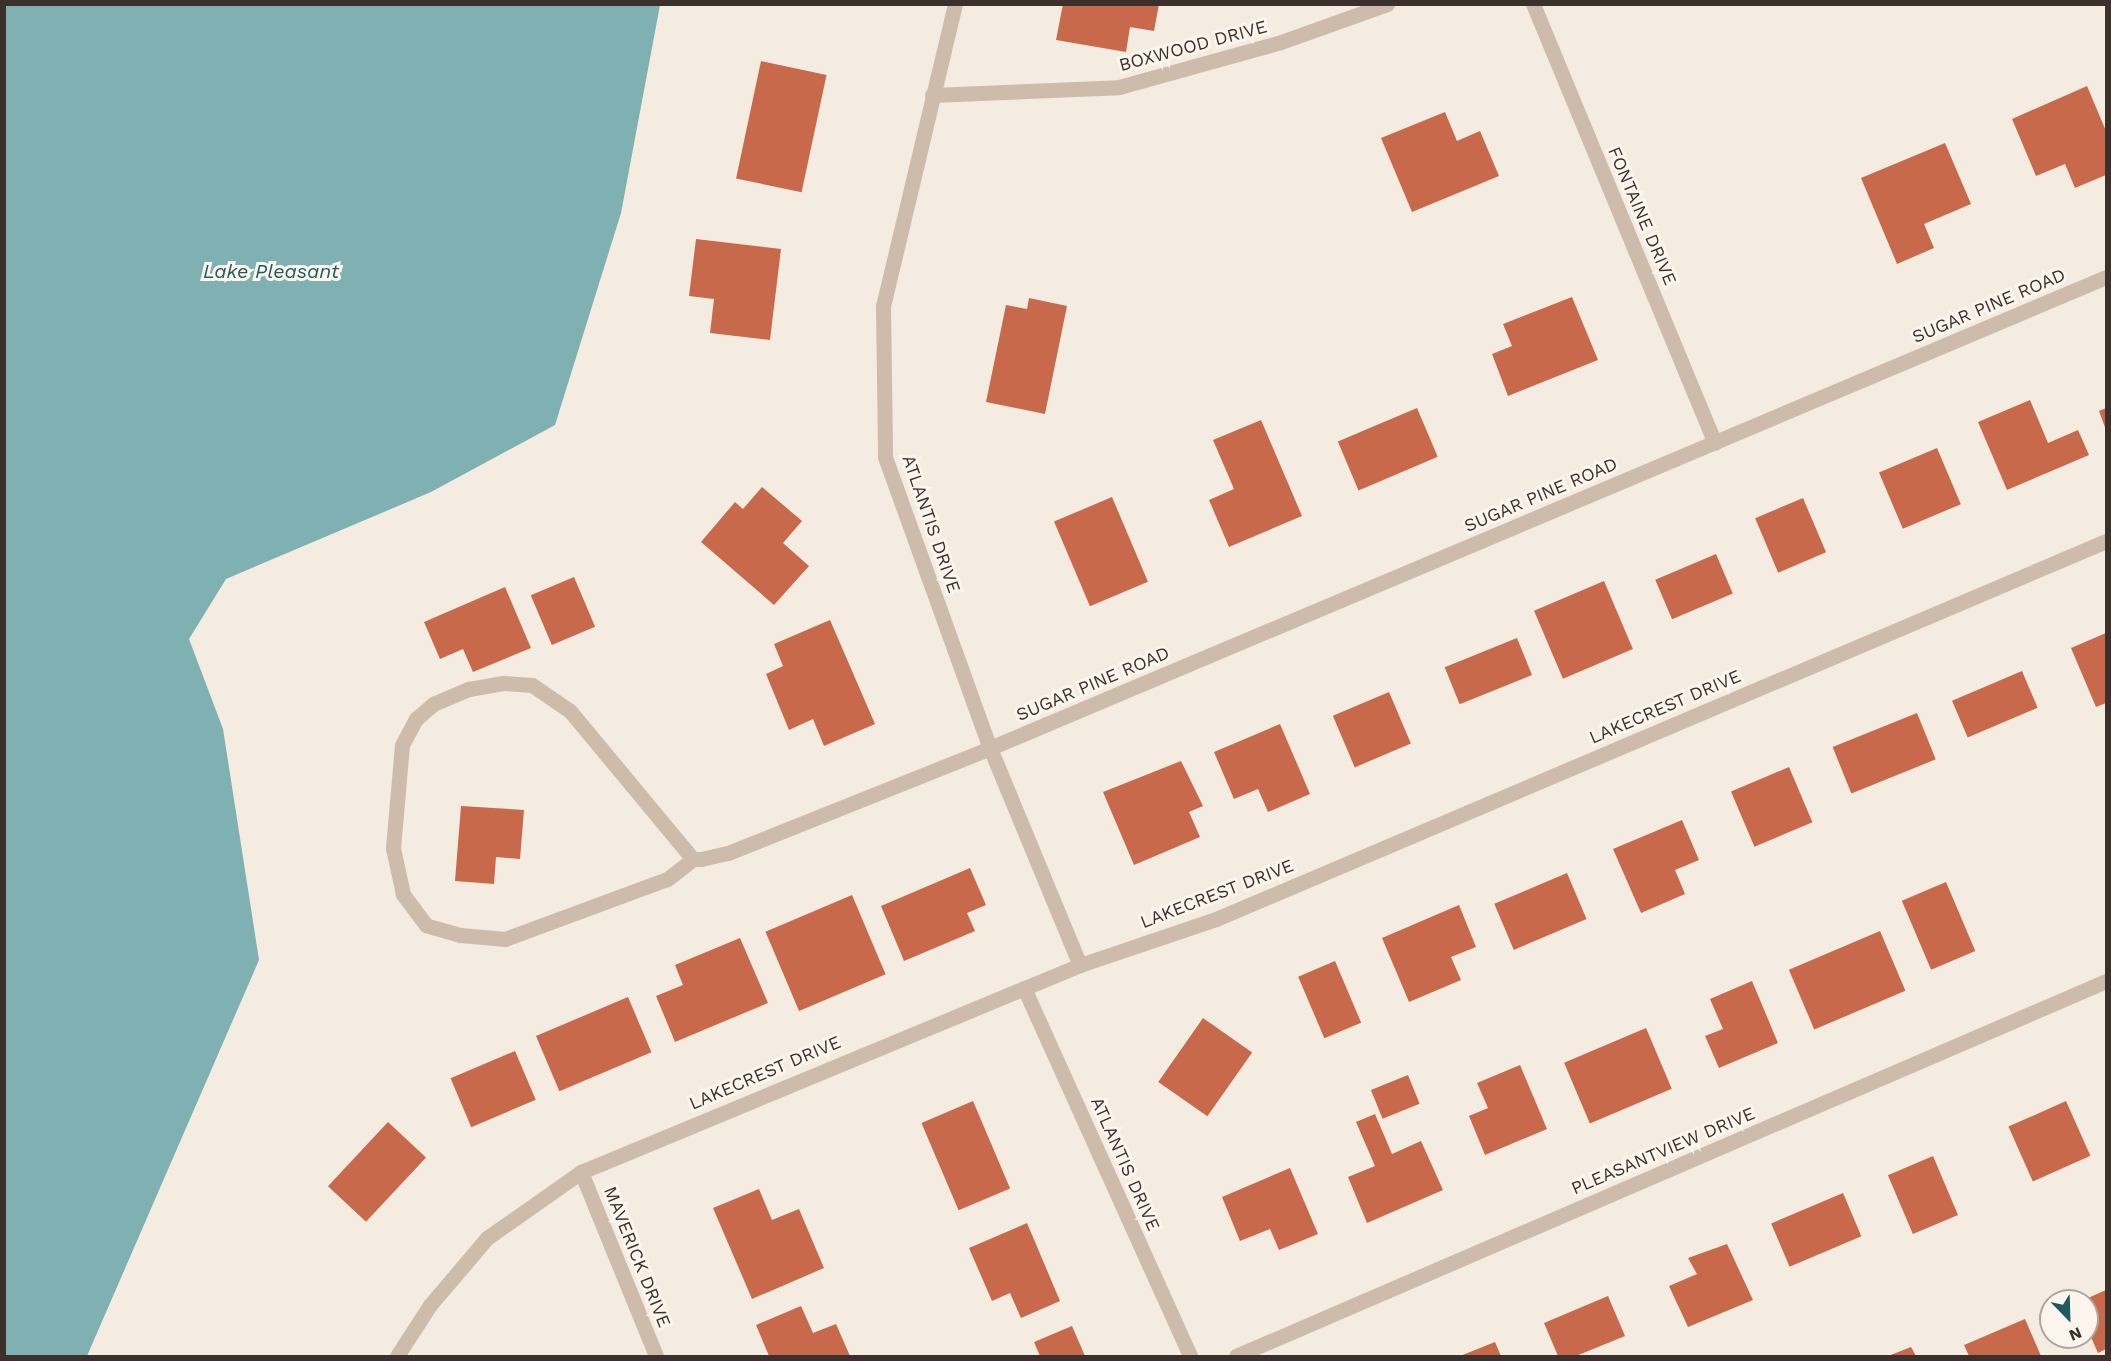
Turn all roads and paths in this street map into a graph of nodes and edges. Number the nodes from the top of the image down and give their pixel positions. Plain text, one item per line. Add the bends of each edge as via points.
1 (955, 4) edge
2 (1387, 4) edge
3 (1533, 4) edge
4 (932, 95) junction
5 (2106, 278) edge
6 (1715, 443) junction
7 (2106, 541) edge
8 (990, 748) junction
9 (693, 859) junction
10 (1080, 965) junction
11 (2106, 981) edge
12 (1024, 988) junction
13 (581, 1172) junction
14 (398, 1356) edge
15 (656, 1356) edge
16 (1190, 1356) edge
17 (1236, 1356) edge

1 - 4 street, ATLANTIS DRIVE
2 - 4 street, BOXWOOD DRIVE via 1281,42 1119,87
3 - 6 street, FONTAINE DRIVE
4 - 8 street, ATLANTIS DRIVE via 883,306 885,457
5 - 6 street, SUGAR PINE ROAD
6 - 8 street, SUGAR PINE ROAD
7 - 10 street, LAKECREST DRIVE via 1216,919
8 - 9 street, SUGAR PINE ROAD via 728,853
8 - 10 street, ATLANTIS DRIVE
9 - 9 street via 570,711 532,685 504,683 477,688 432,704 416,718 402,745 393,848 403,894 426,925 460,935 505,939 667,879
10 - 12 street, LAKECREST DRIVE
11 - 17 street, PLEASANTVIEW DRIVE
12 - 13 street, LAKECREST DRIVE
12 - 16 street, ATLANTIS DRIVE
13 - 14 street, LAKECREST DRIVE via 487,1238 430,1305
13 - 15 street, MAVERICK DRIVE

